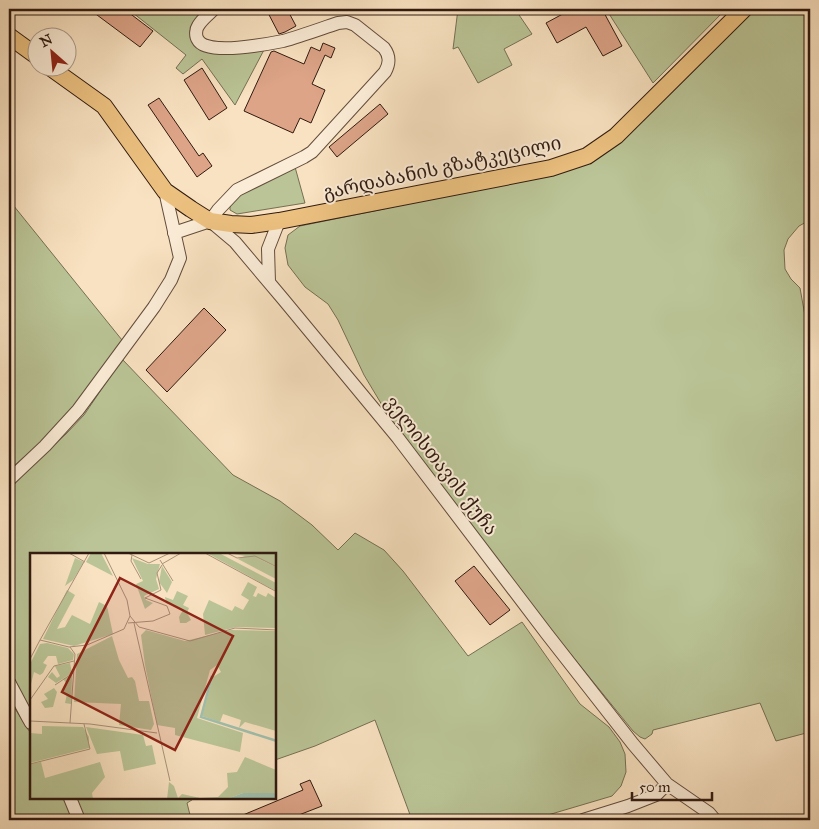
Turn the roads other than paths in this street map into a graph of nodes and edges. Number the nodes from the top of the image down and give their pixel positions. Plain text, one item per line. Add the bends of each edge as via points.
1 (214, 9) edge
2 (744, 9) edge
3 (9, 36) edge
4 (28, 50) edge
5 (66, 78) edge
6 (165, 191) junction
7 (210, 221) junction
8 (279, 221) junction
9 (174, 234) junction
10 (269, 282) junction
11 (9, 480) edge
12 (9, 686) edge
13 (30, 721) edge
14 (667, 784) junction
15 (70, 799) edge
16 (79, 820) edge
17 (583, 820) edge
18 (715, 820) edge

1 - 7 street via 197,26 196,34 203,46 213,49 282,41 347,22 384,48 389,60 385,72 312,152 237,190
2 - 8 main road, გარდაბანის გზატკეცილი via 616,136 587,156 551,168
3 - 4 main road
5 - 6 main road via 104,106
6 - 7 main road, ველისთავის ქუჩა
6 - 9 street
7 - 8 main road, გარდაბანის გზატკეცილი via 251,225
7 - 9 street
7 - 10 street, ველისთავის ქუჩა via 235,242
8 - 10 street via 268,249
9 - 11 street via 180,258 154,308 78,410
10 - 14 street, ველისთავის ქუჩა via 398,438 547,634
12 - 13 street
14 - 17 street via 656,795
14 - 18 street, ველისთავის ქუჩა
15 - 16 street

